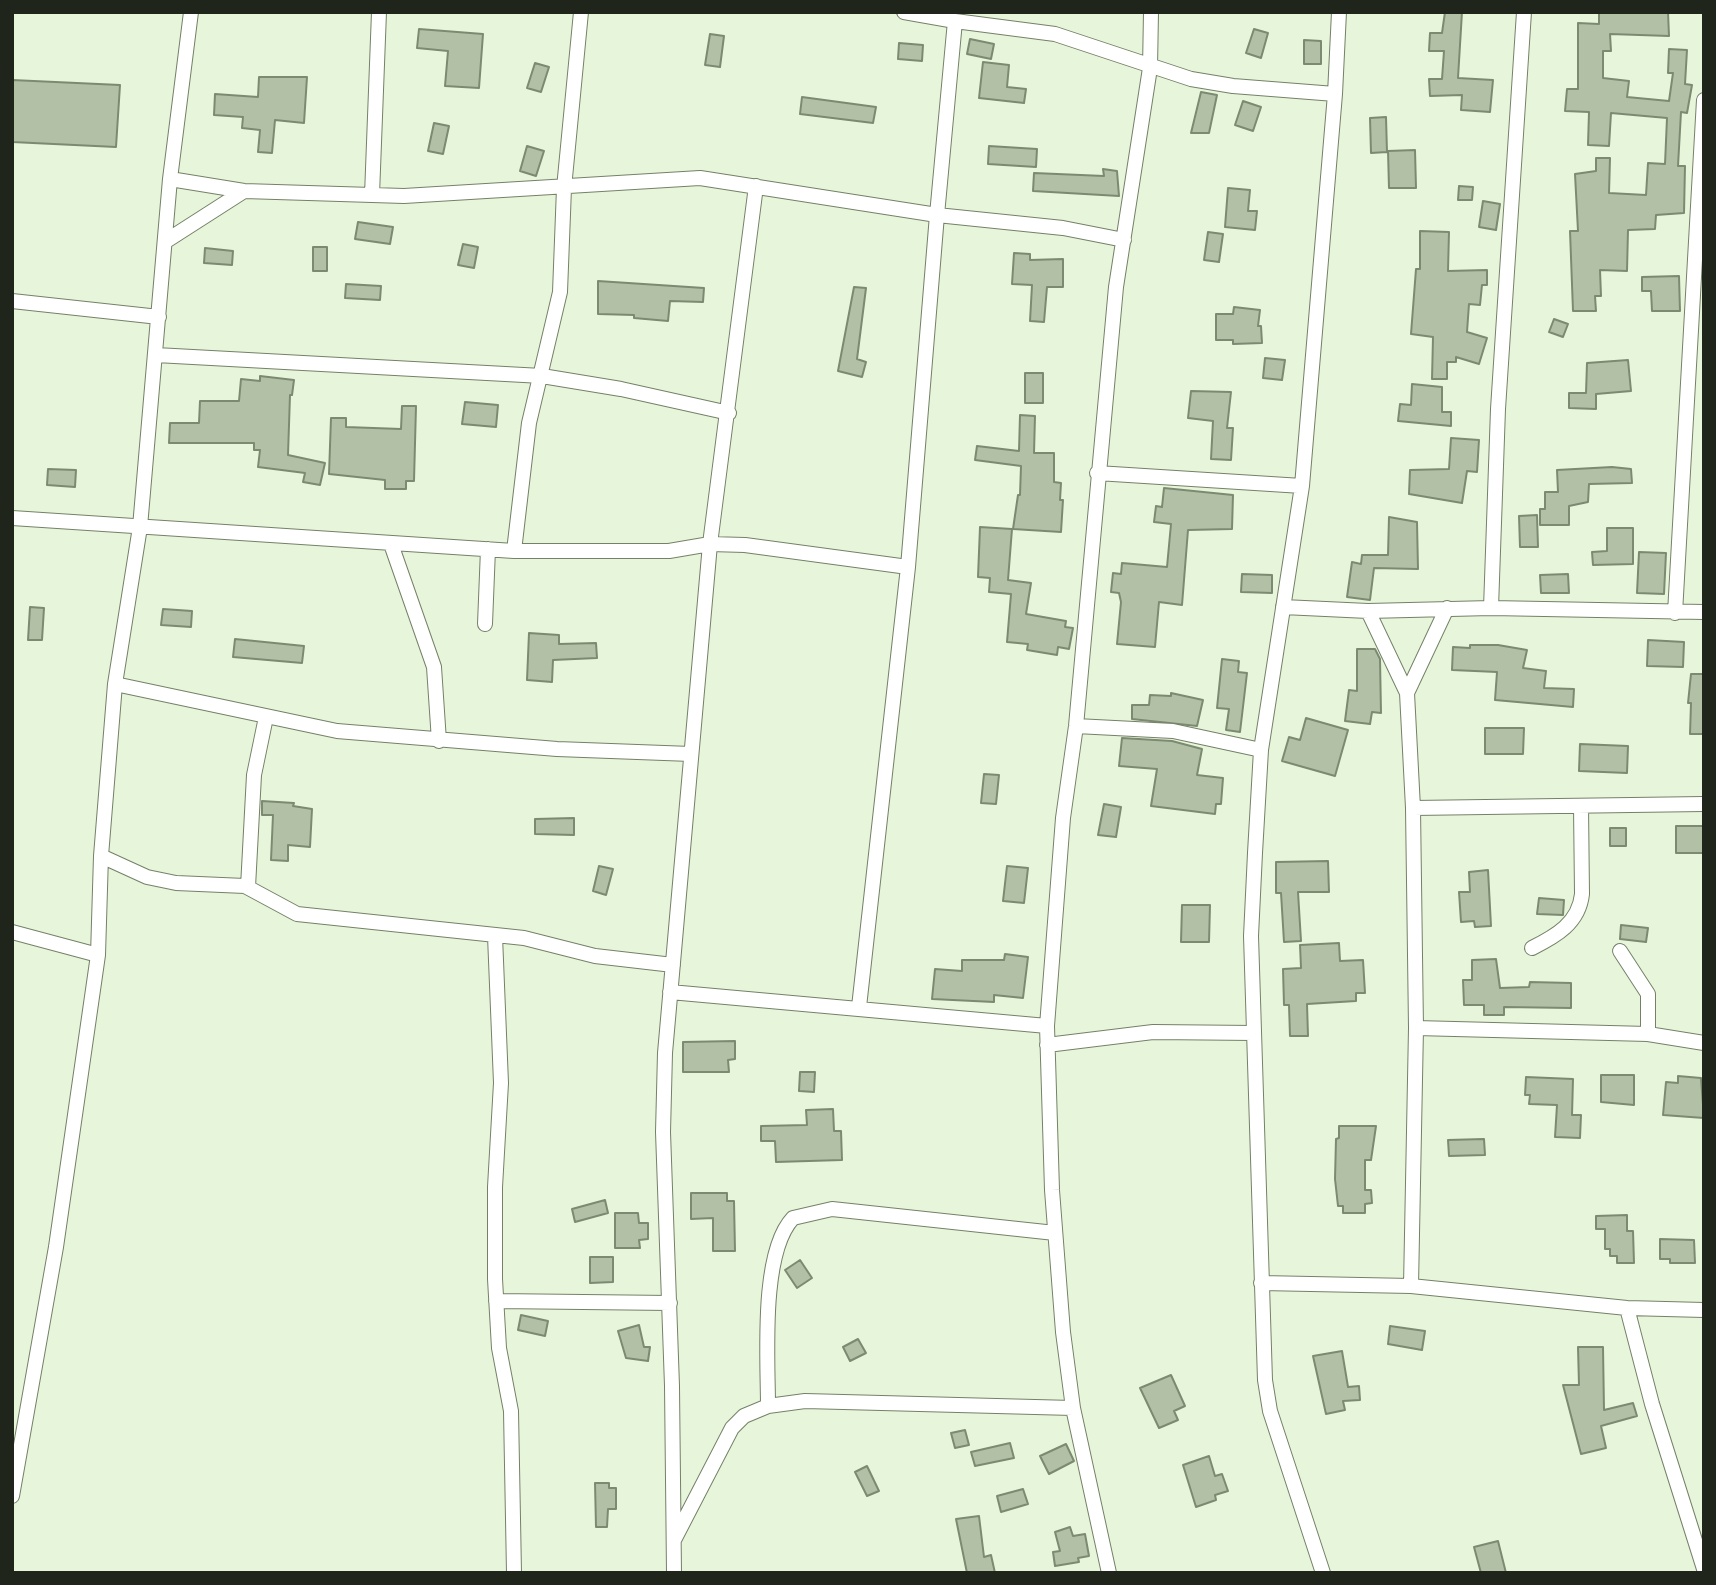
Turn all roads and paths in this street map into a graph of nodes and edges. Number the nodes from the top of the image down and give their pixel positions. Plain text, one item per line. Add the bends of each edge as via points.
1 (191, 12) edge
2 (379, 12) edge
3 (582, 12) edge
4 (904, 12) edge
5 (1151, 12) edge
6 (1339, 12) edge
7 (1524, 12) edge
8 (955, 20) junction
9 (1150, 68) junction
10 (1335, 94) junction
11 (1704, 100) edge
12 (170, 179) junction
13 (756, 186) junction
14 (564, 188) junction
15 (244, 191) junction
16 (372, 195) junction
17 (937, 215) junction
18 (1124, 240) junction
19 (166, 241) junction
20 (12, 301) edge
21 (159, 317) junction
22 (156, 355) junction
23 (542, 376) junction
24 (729, 413) junction
25 (1097, 473) junction
26 (1302, 486) junction
27 (12, 518) edge
28 (140, 527) junction
29 (391, 544) junction
30 (710, 544) junction
31 (488, 549) junction
32 (514, 551) junction
33 (908, 567) junction
34 (1283, 607) junction
35 (1447, 608) junction
36 (1491, 608) junction
37 (1368, 611) junction
38 (1704, 612) edge
39 (1675, 613) junction
40 (485, 624) dead end
41 (116, 684) junction
42 (1407, 693) junction
43 (266, 717) junction
44 (1076, 726) junction
45 (439, 741) junction
46 (1261, 750) junction
47 (691, 754) junction
48 (1704, 804) edge
49 (1581, 806) junction
50 (1413, 808) junction
51 (101, 856) junction
52 (248, 887) junction
53 (12, 932) edge
54 (495, 936) junction
55 (1532, 948) dead end
56 (1620, 951) dead end
57 (98, 955) junction
58 (673, 965) junction
59 (670, 992) junction
60 (859, 1007) junction
61 (1047, 1026) junction
62 (1416, 1028) junction
63 (1254, 1033) junction
64 (1648, 1034) junction
65 (1704, 1043) edge
66 (1047, 1045) junction
67 (1055, 1233) junction
68 (1261, 1283) junction
69 (1411, 1286) junction
70 (496, 1301) junction
71 (670, 1303) junction
72 (1627, 1308) junction
73 (1704, 1310) edge
74 (768, 1406) junction
75 (1073, 1408) junction
76 (12, 1496) edge
77 (673, 1543) junction
78 (1704, 1569) edge
79 (514, 1573) edge
80 (674, 1573) edge
81 (1109, 1573) edge
82 (1323, 1573) edge

1 - 12 street
2 - 16 street
3 - 14 street
4 - 8 street
5 - 9 street
6 - 10 street
7 - 36 street via 1497,409
8 - 9 street via 1055,34
8 - 17 street
9 - 10 street via 1233,86
9 - 18 street
10 - 26 street
11 - 39 street
12 - 15 street
12 - 19 street
13 - 14 street via 700,178 654,178
13 - 17 street
13 - 24 street
14 - 16 street
14 - 23 street via 560,292
15 - 16 street
15 - 19 street
17 - 18 street via 1063,228
17 - 33 street
18 - 25 street
19 - 21 street
20 - 21 street
21 - 22 street
22 - 23 street
22 - 28 street
23 - 24 street
23 - 32 street via 529,423
24 - 30 street
25 - 26 street
25 - 44 street
26 - 34 street
27 - 28 street
28 - 29 street
28 - 41 street
29 - 31 street
29 - 45 street via 434,667
30 - 32 street via 669,551
30 - 33 street
30 - 47 street
31 - 32 street
31 - 40 street
33 - 60 street
34 - 37 street
34 - 46 street
35 - 36 street
35 - 37 street
35 - 42 street
36 - 39 street
37 - 42 street
38 - 39 street
41 - 43 street
41 - 51 street
42 - 50 street
43 - 45 street via 337,732
43 - 52 street via 254,775
44 - 46 street via 1173,731
44 - 61 street via 1063,818
45 - 47 street
46 - 63 street via 1251,936
47 - 58 street
48 - 49 street
49 - 50 street
49 - 55 street via 1579,908 1559,932
50 - 62 street
51 - 52 street via 157,879
51 - 57 street
52 - 54 street via 297,914
53 - 57 street
54 - 58 street via 524,938 595,957
54 - 70 street via 501,1067
56 - 64 street via 1648,994
57 - 76 street via 58,1234
58 - 59 street
59 - 60 street
59 - 71 street via 663,1090
60 - 61 street
61 - 66 street
62 - 64 street
62 - 69 street
63 - 66 street via 1153,1032
63 - 68 street
64 - 65 street
66 - 67 street
67 - 74 street via 832,1209 793,1219 780,1241 768,1297
67 - 75 street
68 - 69 street
68 - 82 street via 1270,1411
69 - 72 street
70 - 71 street
70 - 79 street via 499,1348 512,1411
71 - 77 street
72 - 73 street
72 - 78 street
74 - 75 street via 825,1401
74 - 77 street via 744,1416 732,1428
75 - 81 street
77 - 80 street

